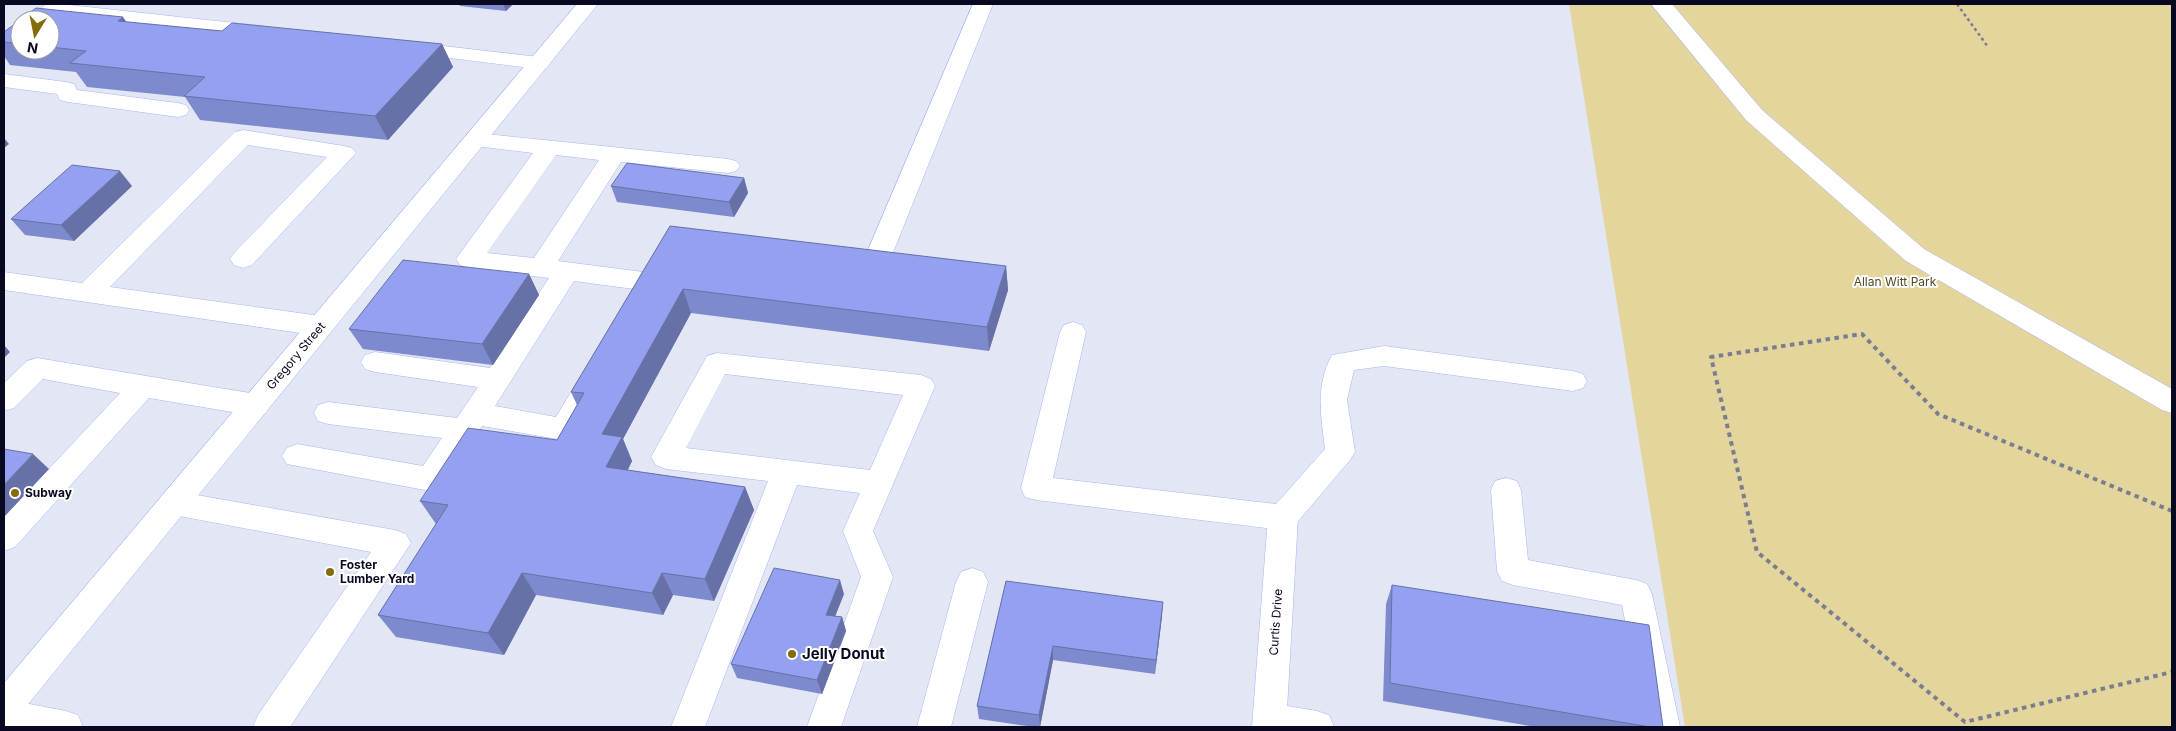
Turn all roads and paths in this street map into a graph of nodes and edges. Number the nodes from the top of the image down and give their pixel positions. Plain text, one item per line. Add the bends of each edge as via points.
1 (588, 4) edge
2 (983, 4) edge
3 (1660, 4) edge
4 (1956, 4) edge
5 (51, 10) edge
6 (281, 34) edge
7 (390, 46) edge
8 (1988, 47) dead end
9 (539, 63) junction
10 (4, 81) edge
11 (178, 110) dead end
12 (476, 140) junction
13 (549, 148) junction
14 (615, 154) junction
15 (728, 166) dead end
16 (881, 250) edge
17 (243, 259) dead end
18 (541, 268) junction
19 (567, 272) junction
20 (4, 281) edge
21 (88, 293) junction
22 (626, 323) edge
23 (321, 326) junction
24 (1073, 332) dead end
25 (375, 362) dead end
26 (602, 364) edge
27 (497, 379) junction
28 (1573, 381) dead end
29 (143, 386) junction
30 (4, 400) edge
31 (2172, 402) edge
32 (256, 405) junction
33 (328, 413) dead end
34 (469, 422) junction
35 (297, 456) dead end
36 (787, 472) junction
37 (878, 483) junction
38 (1506, 490) dead end
39 (174, 503) junction
40 (2172, 511) edge
41 (1284, 517) junction
42 (4, 538) edge
43 (972, 582) dead end
44 (2172, 672) edge
45 (10, 717) edge
46 (1270, 723) edge
47 (66, 727) edge
48 (270, 727) edge
49 (688, 727) edge
50 (824, 727) edge
51 (934, 727) edge
52 (1317, 727) edge
53 (1663, 727) edge

1 - 9 street, Gregory Street
2 - 16 street
3 - 31 street via 1754,116 1914,255
4 - 8 path
5 - 6 street
7 - 9 street
9 - 12 street, Gregory Street
10 - 11 street via 66,89 68,95
12 - 13 street
12 - 23 street, Gregory Street
13 - 14 street
13 - 18 street via 469,259
14 - 15 street
14 - 18 street
17 - 21 street via 344,153 242,137
18 - 19 street
19 - 22 street via 651,282
19 - 27 street
20 - 21 street
21 - 23 street
23 - 32 street, Gregory Street
24 - 41 street via 1036,488
25 - 27 street
26 - 34 street via 563,429
27 - 34 street
28 - 41 street via 1384,356 1342,362 1333,400 1340,452
29 - 30 street via 37,368
29 - 32 street
29 - 42 street
32 - 39 street, Gregory Street
33 - 34 street
34 - 35 street via 430,478
36 - 37 street
36 - 37 street via 666,457 716,363 921,386
36 - 49 street
37 - 50 street via 858,530 877,577
38 - 53 street via 1513,571 1636,594
39 - 45 street, Gregory Street
39 - 48 street via 395,543
40 - 44 path via 1938,414 1862,334 1712,357 1757,552 1965,722
41 - 46 street, Curtis Drive
43 - 51 street
45 - 47 street
46 - 52 street

